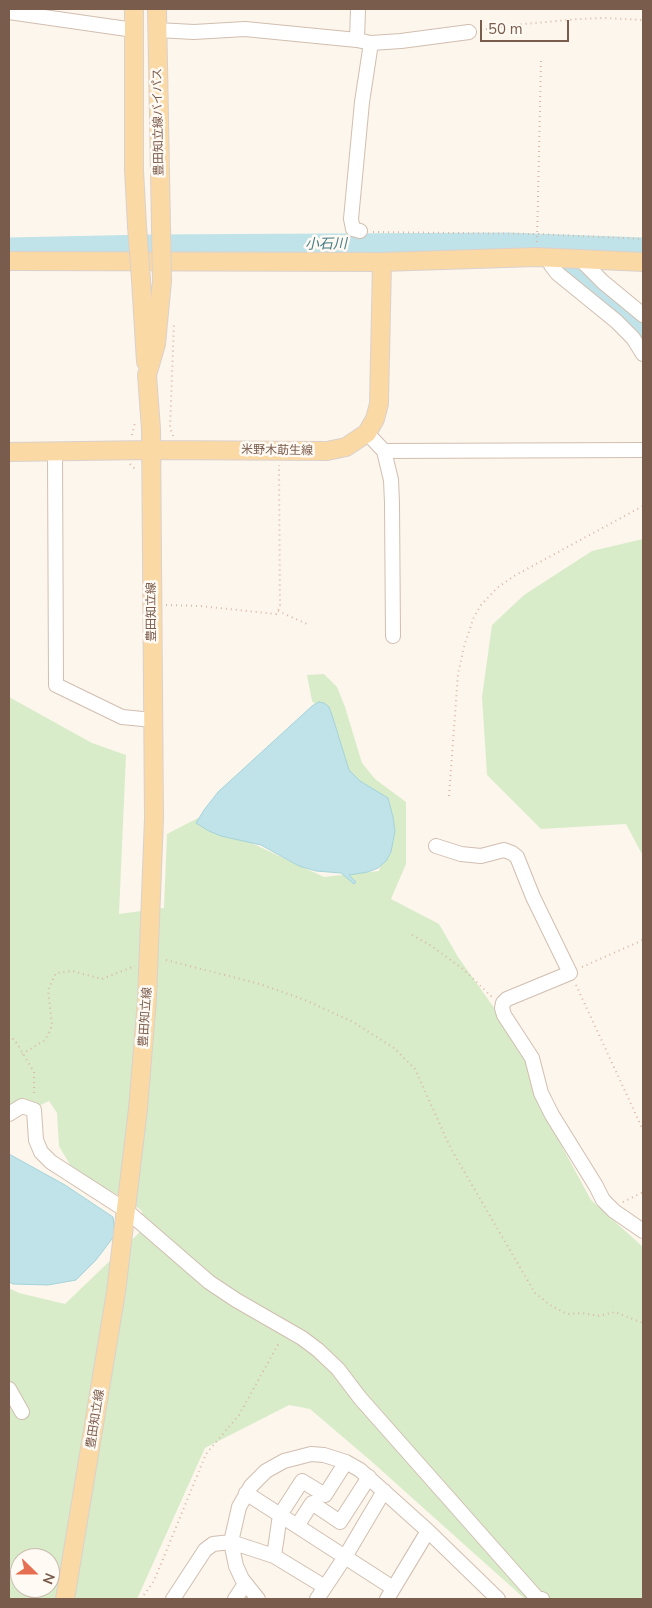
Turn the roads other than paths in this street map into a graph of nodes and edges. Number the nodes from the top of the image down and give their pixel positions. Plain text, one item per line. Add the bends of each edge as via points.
1 (358, 9) edge
2 (9, 12) edge
3 (157, 19) edge
4 (134, 21) edge
5 (469, 32) road end
6 (362, 38) junction
7 (360, 231) road end
8 (550, 258) junction
9 (584, 259) junction
10 (9, 261) edge
11 (382, 262) junction
12 (643, 262) edge
13 (141, 280) joint
14 (162, 281) joint
15 (643, 315) edge
16 (643, 354) edge
17 (147, 375) junction
18 (367, 433) junction
19 (151, 450) junction
20 (643, 450) edge
21 (384, 451) junction
22 (9, 452) edge
23 (55, 452) junction
24 (393, 636) dead end
25 (153, 720) junction
26 (436, 846) dead end
27 (9, 1114) edge
28 (127, 1211) junction
29 (643, 1231) edge
30 (9, 1389) edge
31 (22, 1412) dead end
32 (346, 1462) junction
33 (368, 1477) junction
34 (384, 1490) junction
35 (246, 1494) junction
36 (280, 1516) junction
37 (297, 1526) junction
38 (428, 1531) junction
39 (232, 1542) junction
40 (274, 1556) junction
41 (345, 1556) junction
42 (245, 1584) junction
43 (321, 1593) edge
44 (390, 1594) edge
45 (65, 1599) edge
46 (173, 1599) edge
47 (235, 1599) edge
48 (258, 1599) edge
49 (498, 1599) edge
50 (542, 1599) edge

1 - 6 street
2 - 4 street
3 - 6 street via 194,32 245,29
3 - 14 main road, 豊田知立線バイパス, bridge
4 - 13 main road, 豊田知立線バイパス, bridge via 134,170
5 - 6 street via 401,41
6 - 7 street via 362,102 351,219 353,229
8 - 9 main road
8 - 11 main road
8 - 16 street via 557,273 616,320
9 - 12 main road
9 - 15 street via 584,264
10 - 11 main road
11 - 18 main road via 380,404
13 - 17 main road, 豊田知立線
14 - 17 main road, 豊田知立線 via 156,344
17 - 19 main road, 豊田知立線
18 - 19 main road, 米野木莇生線 via 346,447 327,452
18 - 21 street
19 - 23 main road, 米野木莇生線
19 - 25 main road, 豊田知立線
20 - 21 street
21 - 24 street via 392,496
22 - 23 main road, 米野木莇生線
23 - 25 street via 56,685 122,716
25 - 28 main road, 豊田知立線 via 154,818 147,999
26 - 29 street via 481,856 504,850 517,857 570,973 507,1000 503,1006 504,1015 532,1058 541,1093 552,1115 603,1200
27 - 28 street via 22,1106 34,1110 36,1140 41,1152 51,1162
28 - 45 main road, 豊田知立線
28 - 50 street via 210,1282 318,1350 536,1598
30 - 31 street
32 - 33 street
32 - 35 street via 311,1454 294,1458 266,1471
32 - 36 street via 326,1495 302,1481
33 - 34 street
33 - 37 street via 340,1522 312,1503
34 - 38 street
34 - 41 street
35 - 36 street
35 - 39 street via 238,1507
36 - 37 street
36 - 40 street
37 - 41 street
38 - 44 street
38 - 49 street
39 - 40 street
39 - 42 street via 236,1566
39 - 46 street via 213,1544 205,1550
40 - 43 street
41 - 43 street
41 - 44 street
42 - 47 street
42 - 48 street

